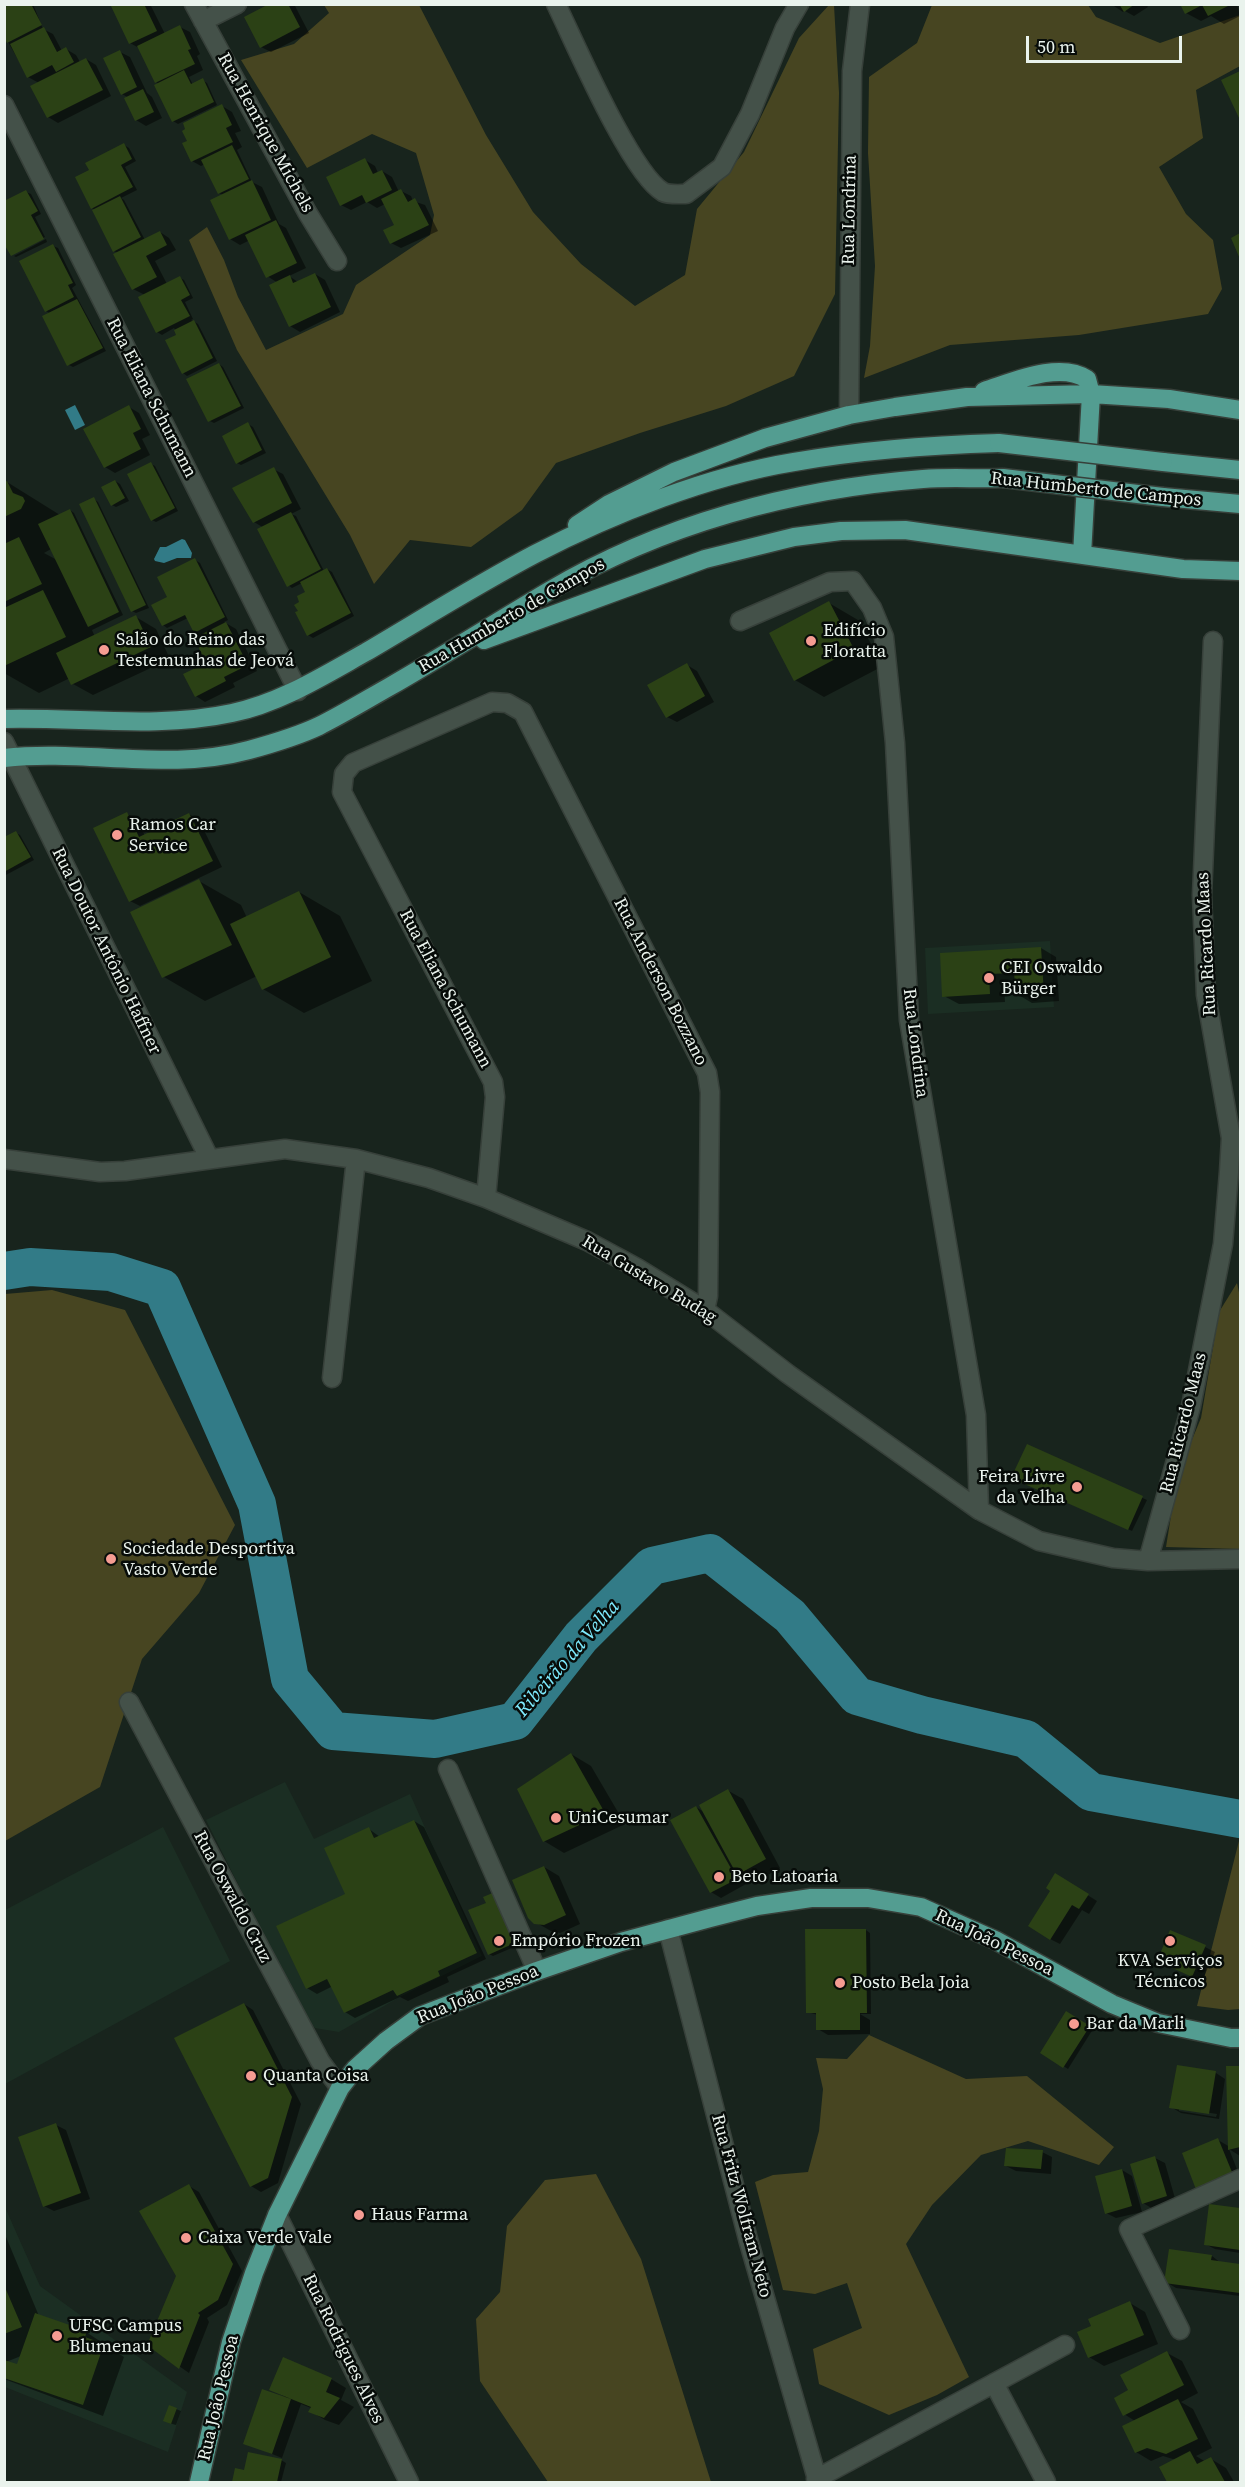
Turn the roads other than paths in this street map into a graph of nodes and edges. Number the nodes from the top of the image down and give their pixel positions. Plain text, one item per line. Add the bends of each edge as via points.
1 (194, 4) edge
2 (237, 4) edge
3 (556, 4) edge
4 (799, 4) edge
5 (860, 4) edge
6 (204, 21) junction
7 (4, 105) edge
8 (337, 261) dead end
9 (1090, 394) junction
10 (1240, 410) edge
11 (849, 415) junction
12 (1240, 470) edge
13 (1240, 504) edge
14 (536, 554) junction
15 (1082, 555) junction
16 (1240, 571) edge
17 (740, 621) dead end
18 (1213, 640) dead end
19 (446, 654) junction
20 (298, 691) junction
21 (523, 712) joint
22 (4, 719) edge
23 (7, 752) edge
24 (4, 1158) edge
25 (209, 1158) junction
26 (356, 1159) junction
27 (486, 1198) junction
28 (705, 1310) junction
29 (332, 1378) dead end
30 (979, 1510) junction
31 (1240, 1559) edge
32 (1148, 1561) junction
33 (129, 1702) dead end
34 (448, 1769) dead end
35 (668, 1929) junction
36 (537, 1971) junction
37 (1240, 2038) edge
38 (340, 2088) junction
39 (1240, 2179) edge
40 (277, 2215) junction
41 (1180, 2330) dead end
42 (1065, 2345) dead end
43 (994, 2383) junction
44 (817, 2481) edge
45 (199, 2482) edge
46 (409, 2482) edge
47 (1046, 2482) edge

1 - 6 street, Rua Henrique Michels
2 - 6 street
3 - 4 street via 626,146 651,181 665,193 686,194 722,167 750,114 784,28
5 - 11 street, Rua Londrina via 852,71
6 - 8 street, Rua Henrique Michels
7 - 20 street, Rua Eliana Schumann
9 - 10 main road via 1168,399
9 - 11 main road via 968,397
9 - 15 main road
11 - 14 main road via 765,438 674,472 609,504
12 - 14 main road, Rua Humberto de Campos, bridge via 999,443 853,452 721,478 605,522
13 - 19 main road, Rua Humberto de Campos, bridge via 1003,478 925,479 855,487 735,512 648,541 551,590
14 - 20 main road, Rua Humberto de Campos
15 - 16 main road via 1183,569
15 - 19 main road via 905,530 841,531 794,537 705,559
17 - 30 street, Rua Londrina via 830,582 853,581 872,608 884,638 895,743 909,1020 976,1415
18 - 32 street, Rua Ricardo Maas via 1202,895 1206,995 1231,1138 1229,1172 1222,1244 1191,1406
19 - 23 main road, Rua Humberto de Campos via 317,727 248,750 176,760
20 - 22 main road, Rua Humberto de Campos via 232,713 164,721
21 - 27 street, Rua Eliana Schumann via 507,703 492,702 353,763 344,774 342,792 493,1082
21 - 28 street, Rua Anderson Bozzano via 706,1073 710,1092
23 - 25 street, Rua Doutor Antônio Haffner
24 - 25 street, Rua Gustavo Budag via 100,1172
25 - 26 street, Rua Gustavo Budag via 285,1149
26 - 27 street, Rua Gustavo Budag
26 - 29 street
27 - 28 street, Rua Gustavo Budag via 587,1241
28 - 30 street, Rua Gustavo Budag
30 - 32 street, Rua Gustavo Budag via 1039,1541 1113,1558
31 - 32 street, Rua Gustavo Budag
33 - 38 street, Rua Oswaldo Cruz via 320,2061
34 - 36 street
35 - 36 main road, Rua João Pessoa
35 - 37 main road, Rua João Pessoa via 756,1906 811,1898 868,1898 921,1907 995,1940 1112,2004 1158,2023
35 - 44 street, Rua Fritz Wolfram Neto via 748,2239
36 - 38 main road, Rua João Pessoa via 420,2016 386,2040
38 - 40 main road, Rua João Pessoa
39 - 41 street via 1129,2229
40 - 45 main road, Rua João Pessoa via 231,2342
40 - 46 street, Rua Rodrigues Alves
42 - 43 street
43 - 44 street
43 - 47 street

